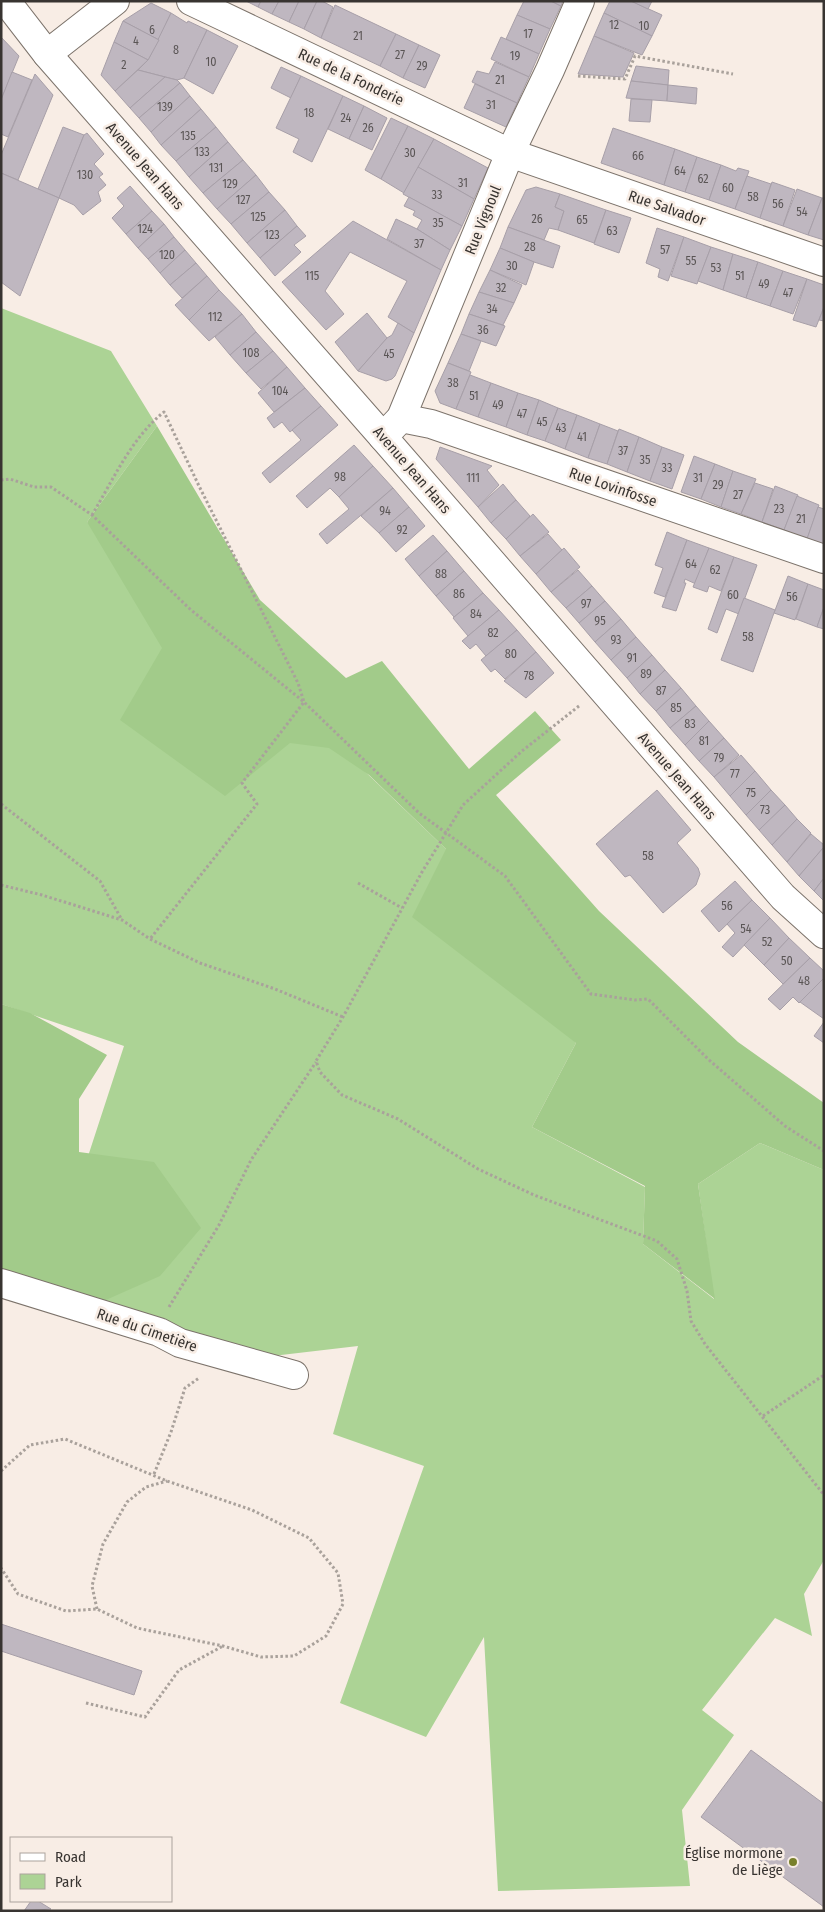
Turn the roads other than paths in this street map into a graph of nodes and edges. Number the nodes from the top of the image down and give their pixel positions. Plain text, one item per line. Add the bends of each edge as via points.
1 (6, 1) edge
2 (115, 1) edge
3 (191, 1) edge
4 (580, 1) edge
5 (47, 54) junction
6 (510, 153) junction
7 (824, 262) edge
8 (392, 427) junction
9 (824, 559) edge
10 (824, 934) edge
11 (1, 1283) edge
12 (294, 1375) dead end

1 - 5 street, Avenue Jean Hans
2 - 5 street
3 - 6 street, Rue de la Fonderie
4 - 6 street, Rue Vignoul
5 - 8 street, Avenue Jean Hans
6 - 7 street, Rue Salvador
6 - 8 street, Rue Vignoul
8 - 9 street, Rue Lovinfosse via 431,424
8 - 10 street, Avenue Jean Hans via 601,689 783,897
11 - 12 street, Rue du Cimetière via 158,1332 180,1343

